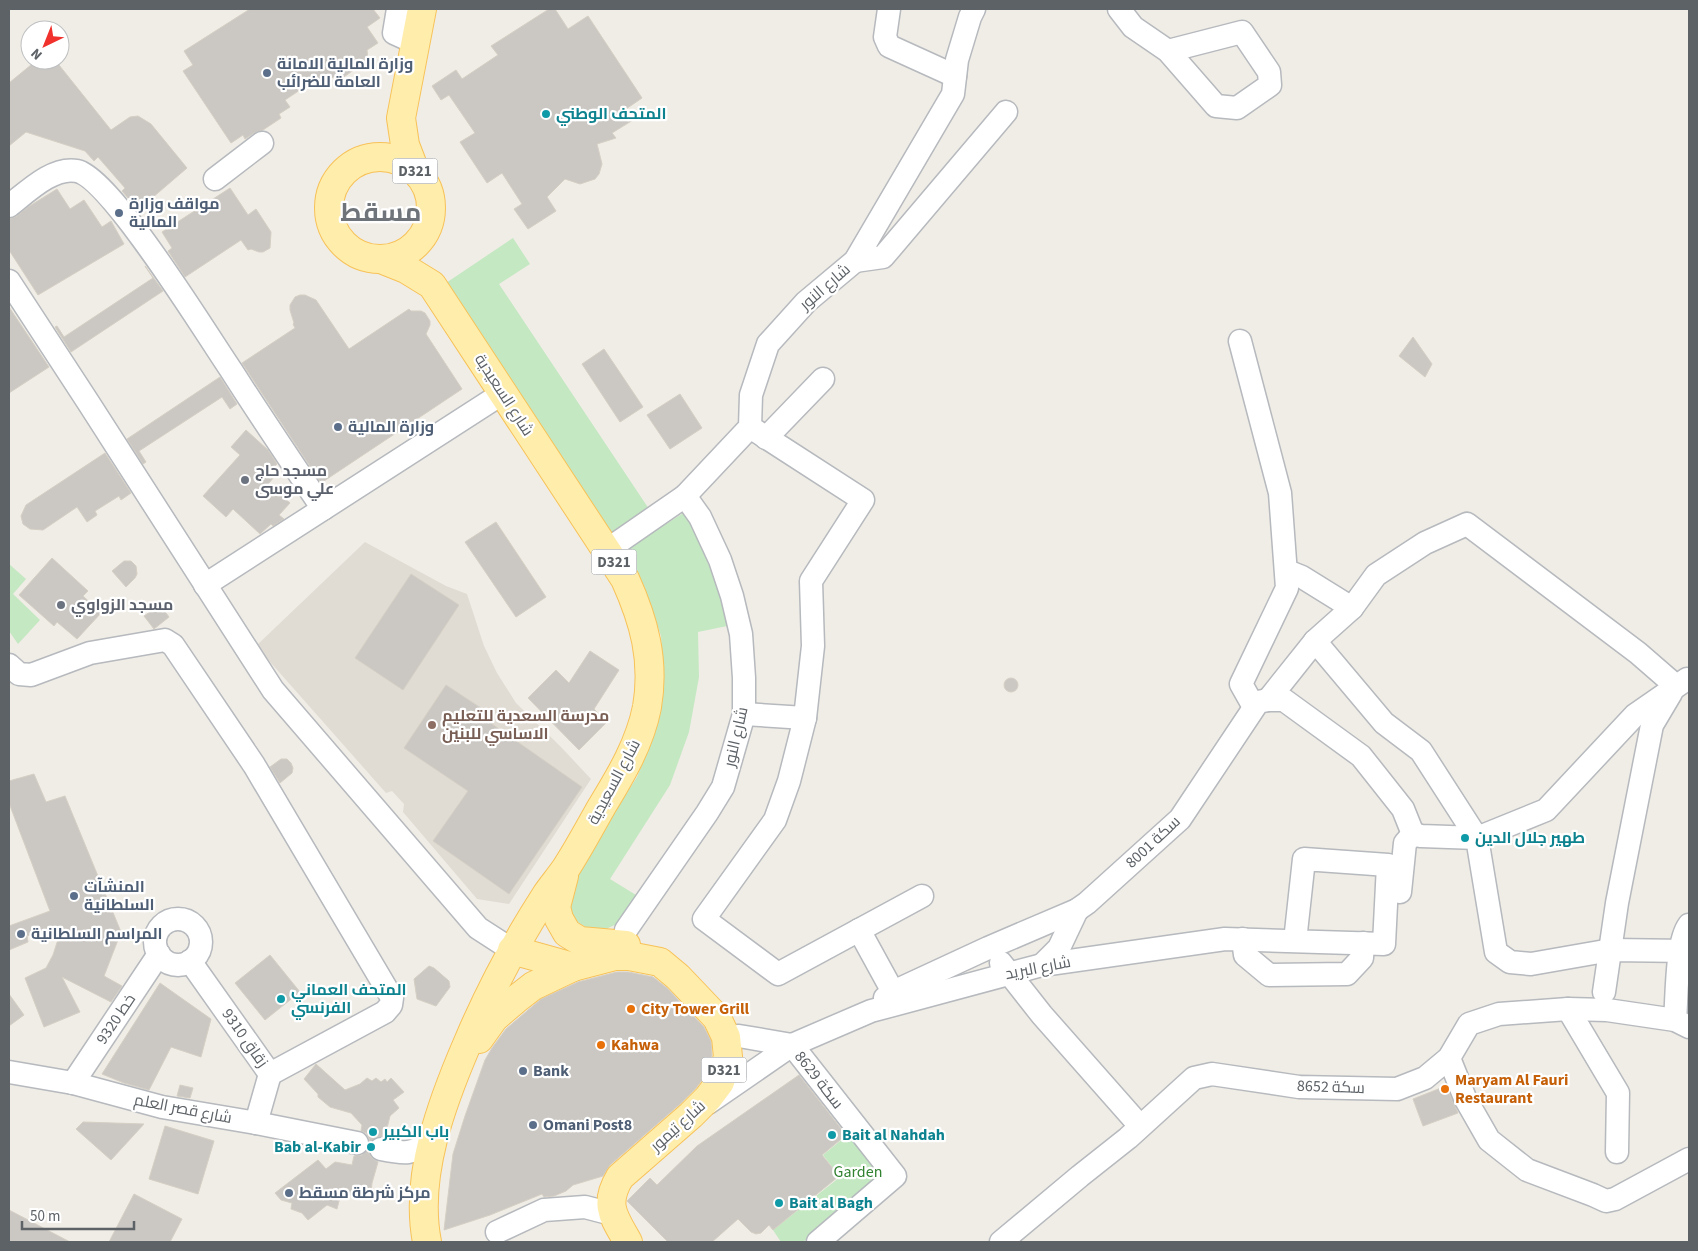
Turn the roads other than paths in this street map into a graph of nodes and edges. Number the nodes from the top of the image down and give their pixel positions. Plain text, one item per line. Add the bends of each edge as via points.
1 (398, 9) edge
2 (422, 9) edge
3 (889, 9) edge
4 (974, 9) edge
5 (1119, 9) edge
6 (416, 43) junction
7 (1168, 51) dead end
8 (955, 76) junction
9 (1006, 112) dead end
10 (401, 118) junction
11 (262, 143) dead end
12 (352, 166) junction
13 (415, 171) junction
14 (215, 178) dead end
15 (9, 206) edge
16 (429, 224) junction
17 (381, 259) junction
18 (855, 261) junction
19 (9, 281) edge
20 (432, 285) junction
21 (1240, 341) dead end
22 (823, 379) dead end
23 (503, 393) junction
24 (758, 433) junction
25 (684, 496) junction
26 (323, 509) junction
27 (607, 550) junction
28 (1287, 571) junction
29 (205, 585) junction
30 (1352, 608) junction
31 (1315, 641) junction
32 (9, 665) edge
33 (1683, 682) edge
34 (1261, 703) junction
35 (744, 714) junction
36 (805, 718) junction
37 (1412, 834) junction
38 (1477, 838) junction
39 (566, 867) junction
40 (922, 896) dead end
41 (1076, 910) junction
42 (1397, 922) dead end
43 (1689, 925) edge
44 (626, 930) dead end
45 (859, 930) junction
46 (1243, 939) junction
47 (1295, 941) junction
48 (1363, 943) junction
49 (993, 946) junction
50 (512, 950) junction
51 (1611, 950) junction
52 (1685, 950) edge
53 (159, 954) junction
54 (190, 961) junction
55 (660, 962) junction
56 (1042, 964) junction
57 (573, 967) junction
58 (1008, 973) junction
59 (893, 992) junction
60 (1604, 992) dead end
61 (1568, 1009) junction
62 (871, 1010) junction
63 (1682, 1024) edge
64 (726, 1037) junction
65 (792, 1045) junction
66 (1449, 1058) junction
67 (456, 1070) junction
68 (9, 1072) edge
69 (270, 1074) junction
70 (73, 1083) junction
71 (691, 1115) junction
72 (256, 1123) junction
73 (1140, 1126) junction
74 (433, 1140) junction
75 (358, 1144) dead end
76 (381, 1149) dead end
77 (1617, 1152) dead end
78 (404, 1154) junction
79 (1689, 1159) edge
80 (426, 1180) junction
81 (612, 1214) junction
82 (497, 1232) dead end
83 (426, 1242) edge
84 (628, 1242) edge
85 (818, 1242) edge
86 (1001, 1242) edge

1 - 6 street via 394,34
2 - 6 main road, D321
3 - 8 street via 885,37 889,46
4 - 8 street, شارع النور
5 - 7 street via 1133,27
6 - 10 main road, D321
8 - 18 street, شارع النور via 953,94
9 - 18 street via 883,257
10 - 12 main road, D321
10 - 13 main road, D321 via 405,145
11 - 14 street
12 - 13 main road, D321 via 367,159 384,157
12 - 17 main road, D321 via 338,179 331,196 333,226 338,236 356,252
13 - 16 main road, D321 via 430,196
15 - 26 street via 51,175 64,170 78,171 91,177 145,241
16 - 17 main road via 410,249
16 - 20 main road, شارع السعيدية / D321 via 428,256
17 - 20 main road, شارع السعيدية / D321
18 - 24 street, شارع النور via 806,302 768,344 752,395
19 - 29 street
20 - 23 main road, شارع السعيدية / D321
21 - 28 street via 1280,493
22 - 24 street
23 - 26 street
23 - 27 main road, شارع السعيدية / D321
24 - 25 street
24 - 36 street via 863,500 811,581 813,646
25 - 27 street
25 - 35 street, شارع النور via 700,517 732,596 741,634
26 - 29 street
27 - 39 main road, شارع السعيدية / D321 via 625,579 645,631 649,682 647,706 641,731 627,762
28 - 30 street
28 - 34 street via 1287,588 1241,684
29 - 50 street via 273,690 478,928
30 - 31 street, سكة 8001
30 - 33 street, سكة 8001 via 1376,575 1425,543 1467,524 1638,653
31 - 34 street, سكة 8001
31 - 38 street via 1384,724 1421,751
32 - 69 street via 20,674 31,675 90,653 165,640 173,645 254,764 392,998 385,1012
33 - 38 street via 1635,715 1546,810
33 - 51 street via 1652,725
34 - 37 street via 1284,700 1361,756 1403,809
34 - 41 street, سكة 8001 via 1180,819
35 - 36 street
35 - 44 street, شارع النور via 723,787
36 - 45 street via 775,820 704,919 778,974
37 - 38 street
37 - 42 street via 1405,844
38 - 51 street via 1496,952 1510,962 1531,964
39 - 50 main road, شارع السعيدية / D321
39 - 55 main road, شارع تيمور / D321 via 556,907 567,933 580,941 635,946
40 - 45 street
41 - 49 street, سكة 8001
41 - 56 street via 1059,948
43 - 52 street
45 - 59 street
46 - 47 street, شارع البريد
46 - 48 street via 1245,955 1269,975 1347,974 1362,958
46 - 56 street, شارع البريد
47 - 48 street, شارع البريد
47 - 48 street, شارع البريد via 1304,859 1388,865 1384,944
49 - 56 street
49 - 58 street
49 - 59 street, سكة 8001
50 - 57 main road
50 - 67 main road, شارع السعيدية / D321 via 489,993
51 - 52 street
51 - 60 street
52 - 63 street
53 - 54 street via 170,963
53 - 54 street via 155,942 158,930 168,921 180,919 193,924 200,935 200,948
53 - 70 street, 9320 خط
54 - 69 street, زقاق 9310
55 - 57 main road, شارع تيمور / D321 via 615,956
55 - 64 main road, شارع تيمور / D321 via 678,976 717,1018
56 - 58 street, شارع البريد
57 - 67 main road, شارع تيمور / D321 via 533,986 494,1018
58 - 62 street, شارع البريد
58 - 73 street
59 - 62 street, سكة 8001
61 - 63 street, سكة 8652 via 1607,1010
61 - 66 street, سكة 8652 via 1500,1014 1469,1024
61 - 77 street via 1618,1093
62 - 65 street, شارع البريد
64 - 65 street via 739,1036
64 - 71 main road, شارع تيمور / D321 via 728,1057 720,1082
65 - 71 street, شارع البريد
65 - 85 street, سكة 8629 via 895,1176
66 - 73 street, سكة 8652 via 1425,1078 1397,1089 1299,1087 1212,1074 1194,1078
66 - 79 street via 1465,1098 1489,1140 1527,1170 1606,1201
67 - 74 main road, شارع السعيدية / D321
68 - 70 street, شارع قصر العلم
69 - 72 street, زقاق 9310
70 - 72 street, شارع قصر العلم via 162,1107
71 - 81 main road, شارع تيمور / D321 via 620,1177 614,1186
72 - 75 street, شارع قصر العلم
73 - 86 street, سكة 8652
74 - 78 street
74 - 80 main road, شارع السعيدية / D321
76 - 78 street
78 - 80 street
80 - 83 main road, شارع السعيدية / D321
81 - 82 street via 584,1207 544,1210
81 - 84 main road

